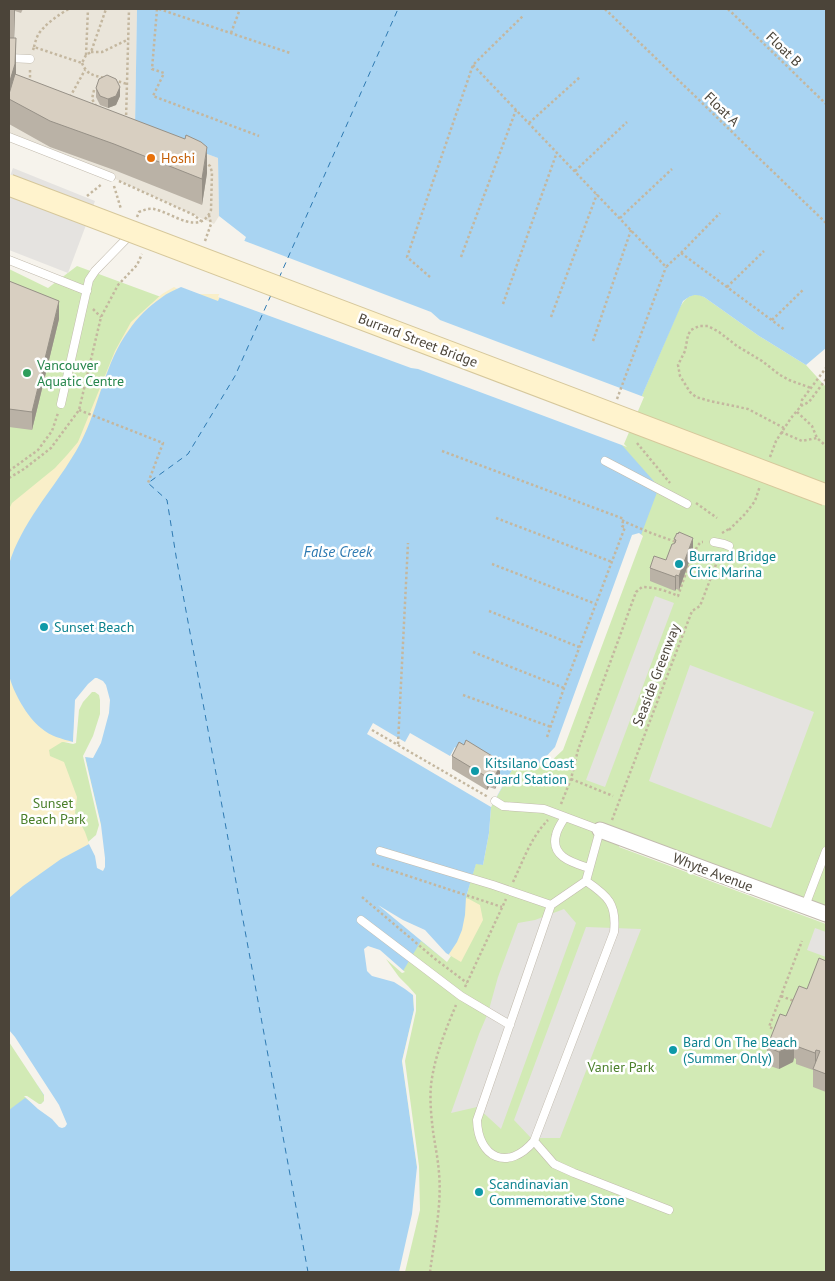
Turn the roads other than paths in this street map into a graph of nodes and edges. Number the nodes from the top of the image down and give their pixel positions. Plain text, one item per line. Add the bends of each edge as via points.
1 (9, 58) edge
2 (30, 59) road end
3 (9, 137) edge
4 (110, 177) road end
5 (9, 185) edge
6 (9, 260) edge
7 (210, 264) dead end
8 (87, 291) junction
9 (61, 404) road end
10 (604, 461) dead end
11 (826, 495) edge
12 (687, 504) dead end
13 (711, 541) road end
14 (727, 545) road end
15 (495, 801) road end
16 (565, 817) junction
17 (604, 831) junction
18 (380, 851) dead end
19 (826, 851) edge
20 (589, 868) junction
21 (586, 881) junction
22 (551, 905) junction
23 (805, 906) junction
24 (826, 914) edge
25 (361, 920) dead end
26 (510, 1025) junction
27 (534, 1141) junction
28 (669, 1210) dead end

1 - 2 lane
3 - 4 lane
5 - 11 main road, Burrard Street Bridge, bridge
6 - 8 lane
7 - 8 lane via 132,233 94,271
8 - 9 lane
10 - 12 lane
13 - 14 lane
15 - 16 lane via 504,806 544,809
16 - 17 lane
16 - 20 lane via 556,835 556,847 570,862
17 - 20 lane
17 - 23 street, Whyte Avenue
18 - 22 lane
19 - 23 lane
20 - 21 lane
21 - 22 lane
21 - 27 lane via 611,904 616,918 614,932
22 - 26 lane
23 - 24 street, Whyte Avenue
25 - 26 lane via 460,996
26 - 27 lane via 477,1120 478,1131 482,1142 496,1157 508,1159 518,1156
27 - 28 lane via 554,1164

